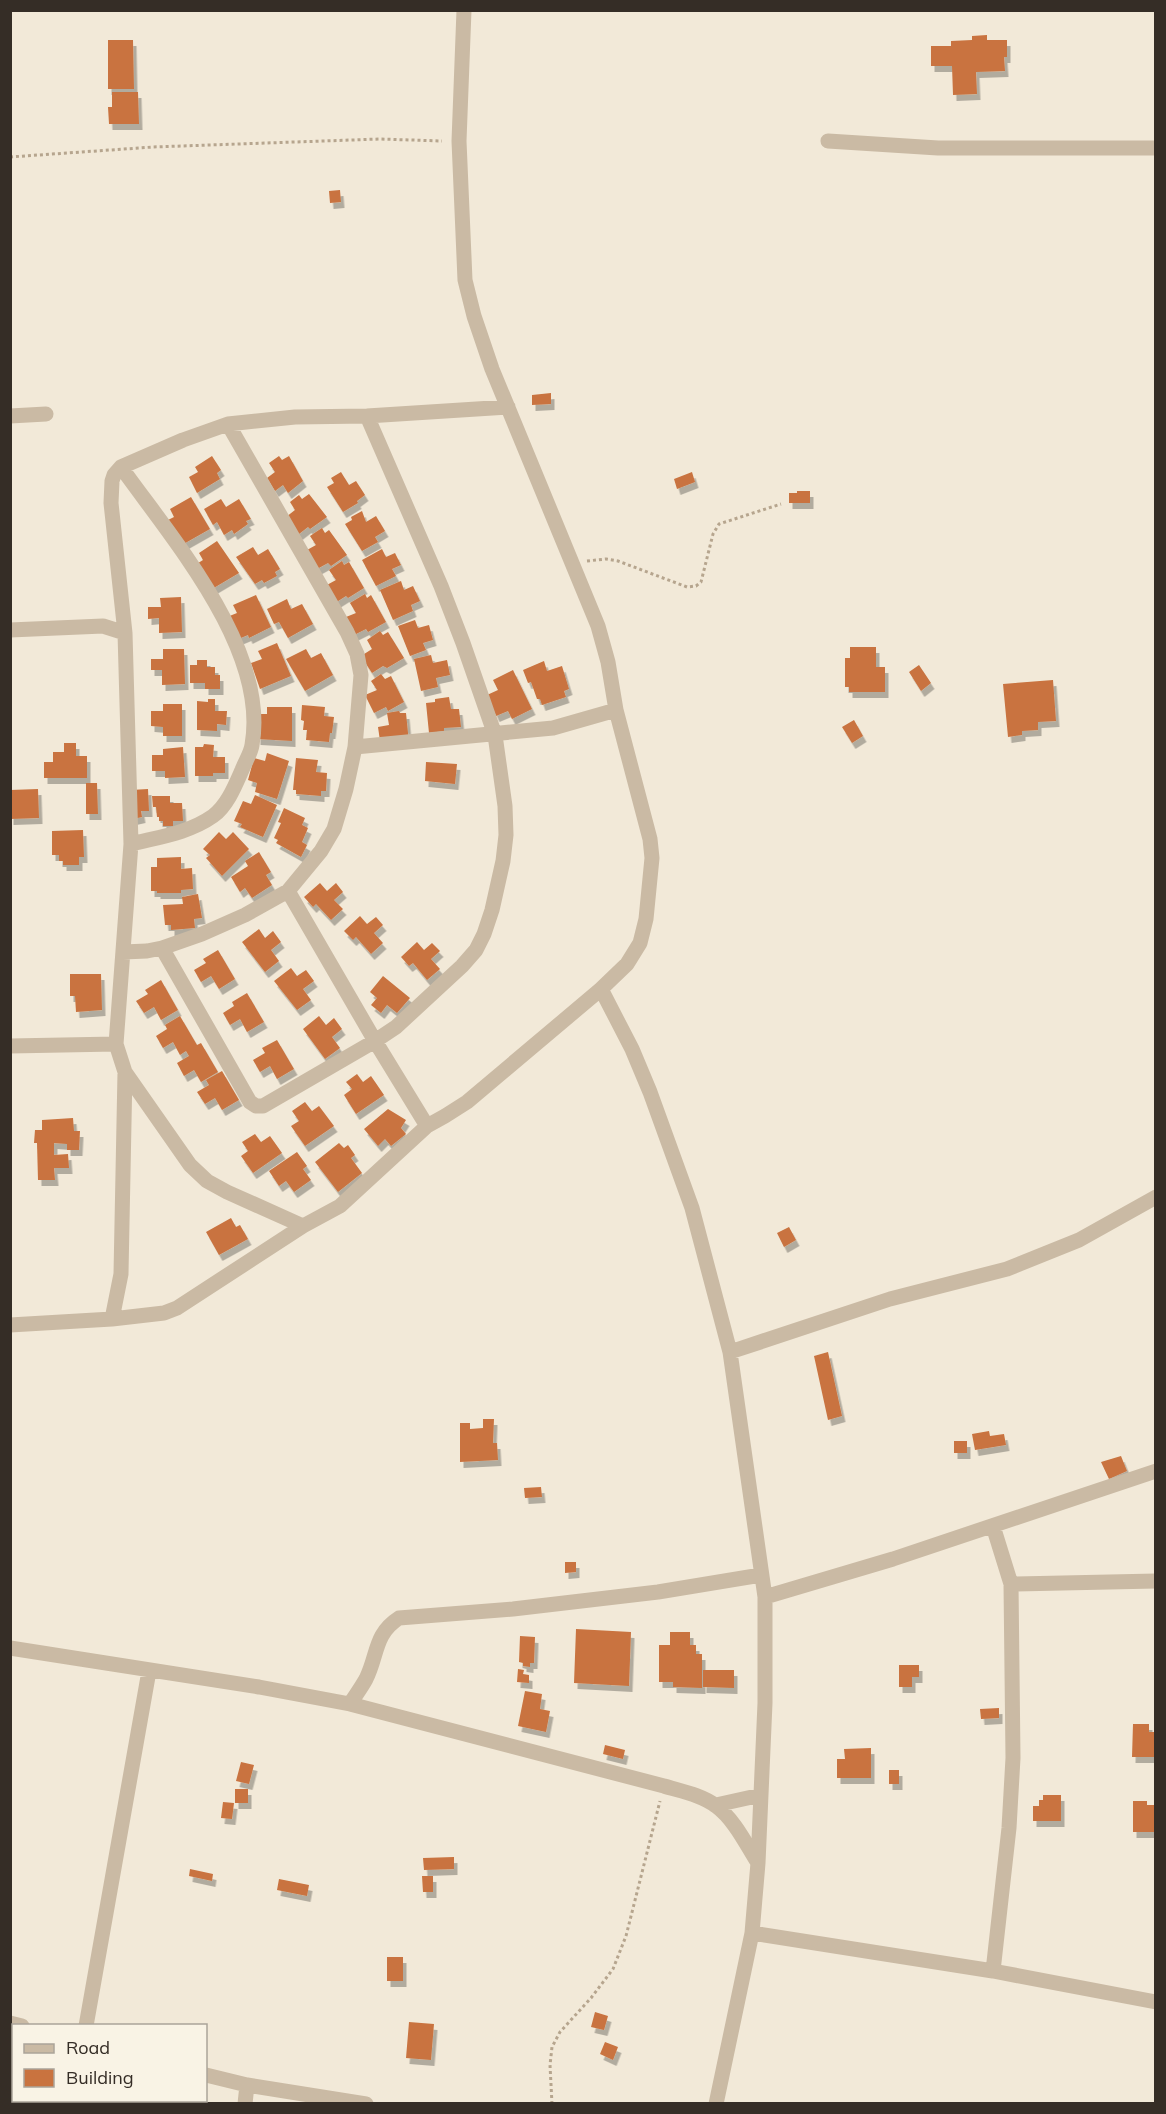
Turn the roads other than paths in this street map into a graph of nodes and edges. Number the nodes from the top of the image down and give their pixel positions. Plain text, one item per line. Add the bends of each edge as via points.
1 (464, 10) edge
2 (828, 141) dead end
3 (1155, 148) edge
4 (508, 407) junction
5 (46, 414) dead end
6 (10, 416) edge
7 (367, 416) junction
8 (228, 424) junction
9 (121, 467) junction
10 (10, 630) edge
11 (125, 633) junction
12 (616, 710) junction
13 (495, 735) junction
14 (355, 747) junction
15 (131, 844) junction
16 (288, 891) junction
17 (162, 948) junction
18 (123, 952) junction
19 (601, 989) junction
20 (375, 1041) junction
21 (116, 1044) junction
22 (10, 1046) edge
23 (125, 1072) junction
24 (427, 1126) junction
25 (1155, 1197) edge
26 (303, 1226) junction
27 (112, 1319) junction
28 (10, 1325) edge
29 (730, 1352) junction
30 (1155, 1471) edge
31 (993, 1526) junction
32 (761, 1575) junction
33 (1155, 1581) edge
34 (1011, 1584) junction
35 (765, 1597) junction
36 (10, 1648) edge
37 (149, 1671) junction
38 (350, 1704) junction
39 (761, 1795) junction
40 (716, 1805) junction
41 (758, 1863) junction
42 (752, 1933) junction
43 (993, 1971) junction
44 (1155, 2002) edge
45 (86, 2024) edge
46 (207, 2075) edge
47 (247, 2085) junction
48 (244, 2103) edge
49 (366, 2103) edge
50 (716, 2103) edge

1 - 4 street via 459,141 465,280 488,359
2 - 3 street via 938,148
4 - 7 street
4 - 12 street via 604,644
5 - 6 street
7 - 8 street via 296,417
7 - 13 street via 445,596
8 - 9 street
8 - 14 street via 357,654 361,675
9 - 11 street via 112,481 111,503
9 - 15 street via 212,594 243,661 254,714 252,746 233,790 214,815 189,829
10 - 11 street via 103,626
11 - 15 street
12 - 13 street via 553,728
12 - 19 street via 650,840 652,876 640,943 627,964
13 - 14 street
13 - 20 street via 506,835 484,934 462,966 396,1027
14 - 16 street via 334,829
15 - 18 street
16 - 17 street via 235,920
16 - 20 street
17 - 18 street
17 - 20 street via 250,1102 256,1106
18 - 21 street
19 - 24 street via 467,1102
19 - 29 street via 632,1049 667,1135 692,1208
20 - 24 street
21 - 22 street
21 - 23 street
23 - 26 street via 190,1165 207,1181
23 - 27 street via 121,1274
24 - 26 street via 346,1202
25 - 29 street via 1079,1240 1007,1269 890,1299
26 - 27 street via 177,1308
27 - 28 street
29 - 32 street
30 - 31 street
31 - 34 street
31 - 35 street
32 - 35 street
32 - 38 street via 513,1609 399,1618 379,1639 366,1679
33 - 34 street
34 - 43 street via 1013,1758
35 - 39 street
36 - 37 street
37 - 38 street
37 - 45 street
38 - 40 street via 664,1786
39 - 40 street
39 - 41 street
40 - 41 street
41 - 42 street
42 - 43 street
42 - 50 street
43 - 44 street
46 - 47 street
47 - 48 street
47 - 49 street

